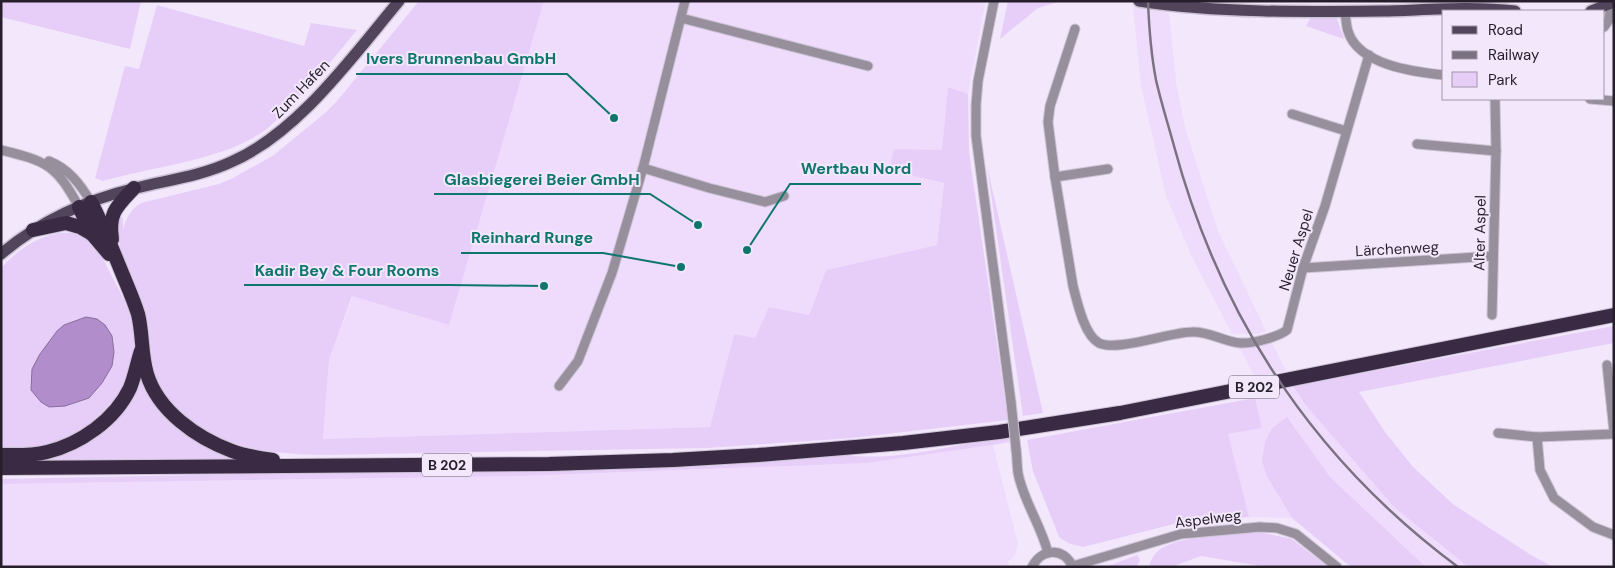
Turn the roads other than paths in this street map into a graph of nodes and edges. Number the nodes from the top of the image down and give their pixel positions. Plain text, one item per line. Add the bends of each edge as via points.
1 (399, 1) edge
2 (685, 1) edge
3 (994, 1) edge
4 (1139, 1) edge
5 (1612, 3) edge
6 (1177, 4) edge
7 (1456, 5) edge
8 (1505, 10) edge
9 (1594, 10) edge
10 (1345, 12) junction
11 (681, 18) junction
12 (1605, 26) edge
13 (1075, 29) dead end
14 (1369, 55) junction
15 (868, 66) dead end
16 (1442, 75) edge
17 (1495, 100) edge
18 (1292, 114) dead end
19 (1346, 131) junction
20 (1417, 144) dead end
21 (2, 150) edge
22 (1496, 152) junction
23 (643, 168) junction
24 (1108, 169) dead end
25 (1055, 177) junction
26 (134, 188) junction
27 (784, 196) dead end
28 (85, 204) junction
29 (33, 230) junction
30 (92, 234) junction
31 (112, 248) junction
32 (1, 254) edge
33 (1493, 256) junction
34 (118, 265) junction
35 (1303, 268) junction
36 (1492, 315) dead end
37 (1614, 316) edge
38 (143, 346) junction
39 (1607, 365) dead end
40 (559, 386) dead end
41 (1498, 433) dead end
42 (1614, 433) edge
43 (1537, 437) junction
44 (1, 456) edge
45 (330, 466) junction
46 (1, 468) edge
47 (1614, 535) edge
48 (1048, 552) junction
49 (1073, 566) edge
50 (1032, 567) edge
51 (1337, 567) edge

1 - 26 main road, Zum Hafen via 322,92 266,142 232,162 204,172
2 - 11 street
3 - 48 street, bridge via 978,80 976,136 1018,473
4 - 6 main road
5 - 9 main road
5 - 12 street
6 - 10 main road
7 - 8 main road
7 - 10 main road
10 - 14 street via 1348,32 1357,47
11 - 15 street
11 - 23 street
13 - 25 street via 1050,106 1048,122
14 - 16 street via 1393,67
14 - 19 street, Neuer Aspel
17 - 22 street, Alter Aspel
18 - 19 street
19 - 35 street, Neuer Aspel
20 - 22 street
21 - 28 street via 52,162 69,172 79,183
22 - 33 street, Alter Aspel
23 - 27 street via 765,202
23 - 40 street via 612,273 578,361
24 - 25 street
25 - 35 street, Neuer Aspel via 1073,286 1083,320 1095,341 1109,346 1195,331 1241,344 1280,335 1287,330
26 - 28 main road, Zum Hafen
26 - 31 highway via 111,218
28 - 29 main road
28 - 30 highway
28 - 31 highway
29 - 30 highway via 66,223
29 - 32 main road
30 - 34 highway
31 - 34 highway
33 - 35 street, Lärchenweg
33 - 36 street, Alter Aspel
34 - 38 highway via 138,315
37 - 45 highway, B 202 via 1120,413 907,443 673,460
38 - 44 highway via 129,389 113,412 92,431 70,444 45,452
38 - 45 highway via 144,364 155,393 175,416 194,431 242,454
39 - 42 street
41 - 43 street
42 - 43 street
43 - 47 street via 1540,470 1554,498 1593,527
45 - 46 highway, B 202
48 - 49 street via 1060,553
48 - 50 street via 1035,560
49 - 51 street, Aspelweg via 1181,534 1260,527 1296,534

